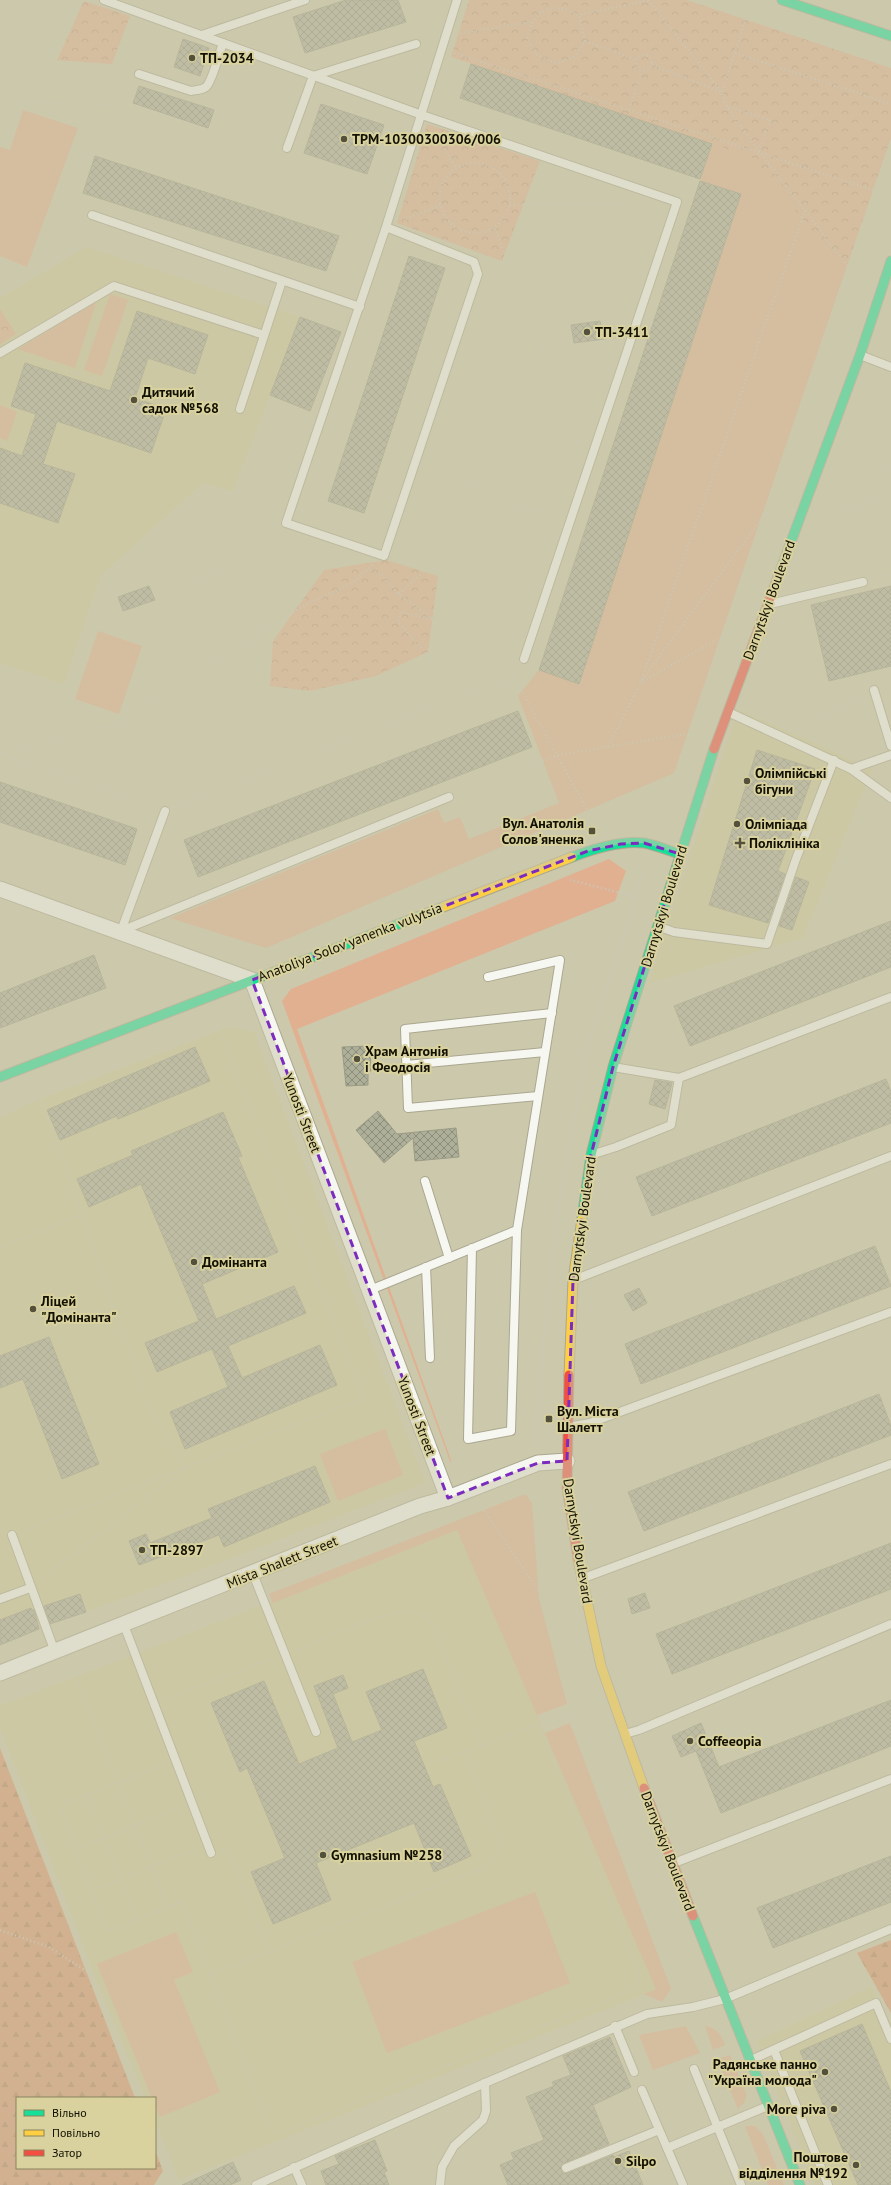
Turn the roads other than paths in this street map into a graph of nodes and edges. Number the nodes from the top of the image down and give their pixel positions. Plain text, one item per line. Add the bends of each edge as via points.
1 (104, 0) edge
2 (305, 0) edge
3 (457, 0) edge
4 (782, 0) edge
5 (202, 35) junction
6 (891, 36) edge
7 (223, 43) junction
8 (416, 44) dead end
9 (139, 74) road end
10 (313, 76) junction
11 (422, 115) junction
12 (288, 148) dead end
13 (92, 215) road end
14 (386, 227) junction
15 (891, 261) edge
16 (282, 281) junction
17 (360, 306) junction
18 (264, 335) junction
19 (2, 352) edge
20 (860, 355) junction
21 (891, 367) edge
22 (240, 409) dead end
23 (863, 582) road end
24 (768, 604) junction
25 (524, 659) road end
26 (874, 690) road end
27 (728, 712) junction
28 (891, 746) edge
29 (891, 755) edge
30 (834, 760) junction
31 (851, 769) junction
32 (449, 797) dead end
33 (891, 798) edge
34 (165, 811) road end
35 (680, 854) junction
36 (0, 889) edge
37 (658, 926) junction
38 (121, 931) junction
39 (488, 978) dead end
40 (252, 980) junction
41 (891, 996) edge
42 (552, 1013) junction
43 (545, 1052) junction
44 (406, 1065) junction
45 (613, 1067) junction
46 (0, 1078) edge
47 (679, 1078) junction
48 (538, 1096) junction
49 (591, 1155) junction
50 (891, 1156) edge
51 (425, 1181) dead end
52 (517, 1230) junction
53 (472, 1248) junction
54 (448, 1258) junction
55 (426, 1267) junction
56 (573, 1280) junction
57 (370, 1290) junction
58 (891, 1312) edge
59 (430, 1358) dead end
60 (567, 1428) junction
61 (567, 1461) junction
62 (891, 1464) edge
63 (448, 1498) junction
64 (12, 1535) road end
65 (253, 1574) junction
66 (581, 1579) junction
67 (30, 1588) junction
68 (0, 1599) edge
69 (891, 1624) edge
70 (124, 1625) junction
71 (55, 1652) junction
72 (0, 1673) edge
73 (316, 1732) dead end
74 (624, 1734) junction
75 (891, 1779) edge
76 (211, 1854) road end
77 (674, 1863) junction
78 (891, 1929) edge
79 (725, 1998) junction
80 (615, 2026) junction
81 (891, 2039) edge
82 (774, 2050) junction
83 (751, 2060) junction
84 (694, 2069) road end
85 (634, 2072) dead end
86 (485, 2083) junction
87 (642, 2090) road end
88 (769, 2106) junction
89 (659, 2130) junction
90 (667, 2148) junction
91 (294, 2167) junction
92 (566, 2168) dead end
93 (256, 2185) edge
94 (302, 2185) edge
95 (440, 2185) edge
96 (683, 2185) edge
97 (741, 2185) edge
98 (800, 2185) edge
99 (828, 2185) edge

1 - 5 lane
2 - 5 lane
3 - 11 lane
4 - 6 street
5 - 7 lane
7 - 9 lane via 210,80 206,87 199,90 191,91
7 - 10 lane
8 - 10 lane
10 - 11 lane
10 - 12 lane
11 - 14 lane
11 - 25 lane via 677,202
13 - 16 lane
14 - 17 lane
14 - 17 lane via 469,259 478,270 384,556 286,523
15 - 20 street, Darnytskyi Boulevard
16 - 17 lane
16 - 18 lane
18 - 19 lane via 114,286
18 - 22 lane
20 - 21 lane
20 - 24 street, Darnytskyi Boulevard
23 - 24 lane
24 - 27 street, Darnytskyi Boulevard
26 - 28 lane
27 - 30 lane
27 - 35 street, Darnytskyi Boulevard
29 - 31 lane
30 - 31 lane
30 - 37 lane via 767,944 674,932
31 - 33 lane
32 - 38 lane
34 - 38 lane
35 - 37 street, Darnytskyi Boulevard
35 - 40 street, Anatoliya Solov'yanenka vulytsia via 644,843 621,844 588,851
36 - 38 street, Anatoliya Solov'yanenka vulytsia
37 - 45 street, Darnytskyi Boulevard
38 - 40 street, Anatoliya Solov'yanenka vulytsia
39 - 42 lane via 560,960
40 - 46 street
40 - 57 street, Yunosti Street
41 - 47 lane
42 - 43 lane
42 - 44 lane via 405,1029
43 - 44 lane
43 - 48 lane
44 - 48 lane via 408,1108
45 - 47 lane
45 - 49 street, Darnytskyi Boulevard
47 - 49 lane via 671,1124
48 - 52 lane
49 - 56 street, Darnytskyi Boulevard
50 - 56 lane
51 - 54 lane
52 - 53 lane
52 - 53 lane via 511,1431 468,1439
53 - 54 lane
54 - 55 lane
55 - 57 lane
55 - 59 lane
56 - 60 street, Darnytskyi Boulevard
57 - 63 street, Yunosti Street
58 - 60 lane via 590,1423
60 - 61 street, Darnytskyi Boulevard
61 - 63 street, Mista Shalett Street via 538,1462
61 - 66 street, Darnytskyi Boulevard via 567,1488
62 - 66 lane
63 - 65 street, Mista Shalett Street via 420,1506
64 - 67 lane
65 - 70 street, Mista Shalett Street
65 - 73 lane
66 - 74 street, Darnytskyi Boulevard via 601,1666
67 - 68 lane
67 - 71 lane
69 - 74 lane via 639,1730
70 - 71 street, Mista Shalett Street
70 - 76 lane
71 - 72 street, Mista Shalett Street
74 - 77 street, Darnytskyi Boulevard
75 - 77 lane
77 - 79 street, Darnytskyi Boulevard
78 - 79 lane
79 - 80 lane via 693,2007 647,2014
79 - 83 street, Darnytskyi Boulevard
80 - 85 lane
80 - 86 lane
81 - 82 lane via 876,2004
82 - 83 lane
82 - 99 lane
83 - 88 street, Darnytskyi Boulevard
84 - 97 lane
86 - 91 lane
86 - 95 lane via 486,2111 483,2120 454,2146 442,2167
87 - 89 lane
88 - 90 lane
88 - 98 street, Darnytskyi Boulevard
89 - 90 lane
89 - 92 lane
90 - 96 lane
91 - 93 lane
91 - 94 lane

